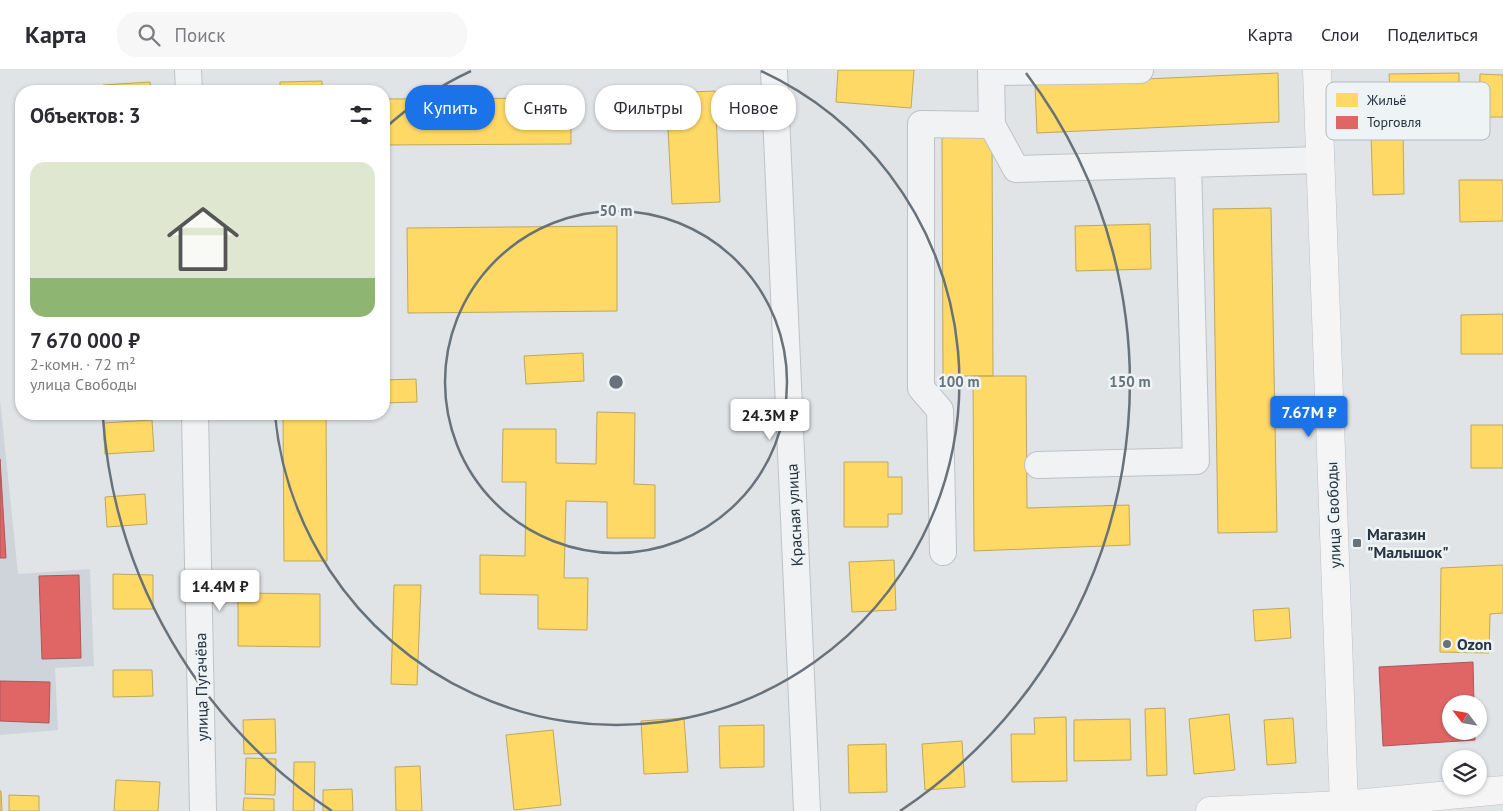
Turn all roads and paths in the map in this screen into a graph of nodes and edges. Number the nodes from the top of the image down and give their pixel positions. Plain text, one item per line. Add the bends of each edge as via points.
1 (188, 70) edge
2 (774, 70) edge
3 (1140, 70) edge
4 (1317, 70) edge
5 (991, 71) edge
6 (189, 85) edge
7 (992, 125) junction
8 (1321, 160) junction
9 (1188, 164) junction
10 (195, 420) edge
11 (1038, 465) dead end
12 (943, 552) dead end
13 (1503, 790) edge
14 (1344, 808) edge
15 (203, 811) edge
16 (807, 811) edge
17 (1210, 811) edge

1 - 6 street
2 - 16 street, Красная улица
3 - 5 street
4 - 8 main road, улица Свободы
5 - 7 street
7 - 9 street via 1016,169
7 - 12 street via 921,124 921,388 940,410
8 - 9 street
8 - 14 main road, улица Свободы
9 - 11 street via 1196,460
10 - 15 street, улица Пугачёва
13 - 14 main road
14 - 17 main road

